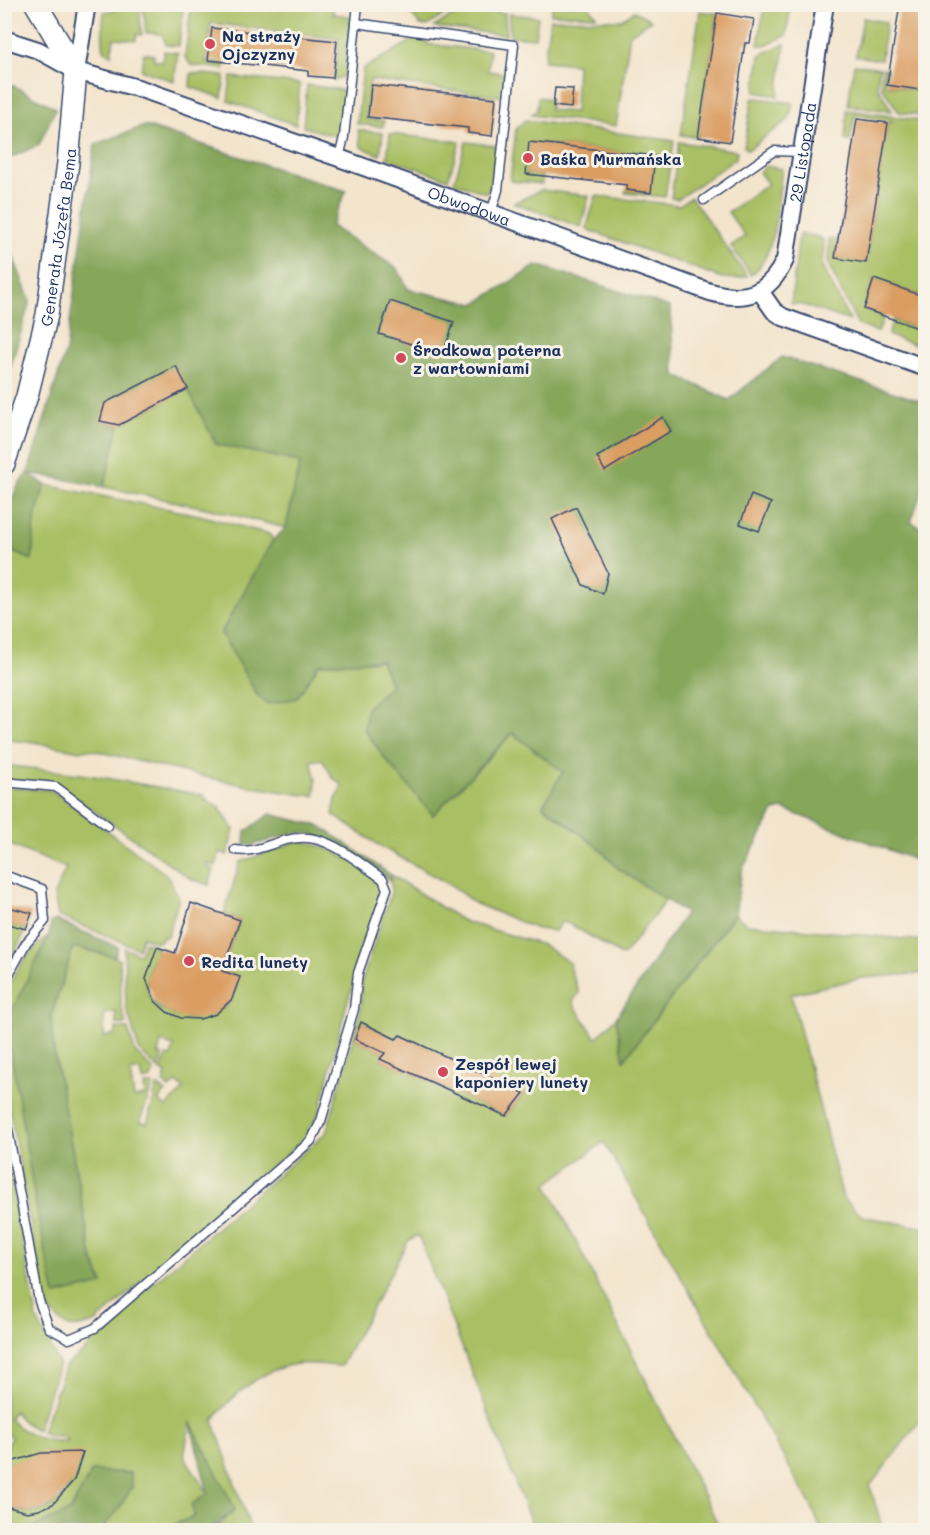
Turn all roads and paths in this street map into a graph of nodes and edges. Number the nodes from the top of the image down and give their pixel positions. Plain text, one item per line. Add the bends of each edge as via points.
1 (36, 4) edge
2 (87, 4) edge
3 (358, 4) edge
4 (825, 4) edge
5 (356, 23) junction
6 (4, 39) edge
7 (76, 71) junction
8 (802, 152) junction
9 (339, 158) junction
10 (704, 200) dead end
11 (490, 213) junction
12 (760, 291) junction
13 (926, 368) edge
14 (4, 464) edge
15 (4, 782) edge
16 (108, 826) dead end
17 (235, 850) dead end
18 (4, 874) edge
19 (4, 983) edge
20 (4, 1108) edge

1 - 7 street
2 - 7 street, Generała Józefa Bema
3 - 5 lane
4 - 8 street, 29 Listopada
5 - 9 lane
5 - 11 lane via 514,45 498,190
6 - 7 street, Obwodowa via 38,50
7 - 9 street, Obwodowa via 141,89
7 - 14 street, Generała Józefa Bema via 47,315 27,396
8 - 10 lane via 774,150
8 - 12 street, 29 Listopada via 785,260 777,277
9 - 11 street, Obwodowa
11 - 12 street, Obwodowa via 710,292 744,296
12 - 13 street via 783,317
15 - 16 lane via 56,788
17 - 20 lane via 251,853 300,837 320,840 383,879 387,889 358,973 354,1009 321,1121 311,1141 95,1328 69,1339 49,1328 39,1301
18 - 19 lane via 42,889 45,921 26,943

